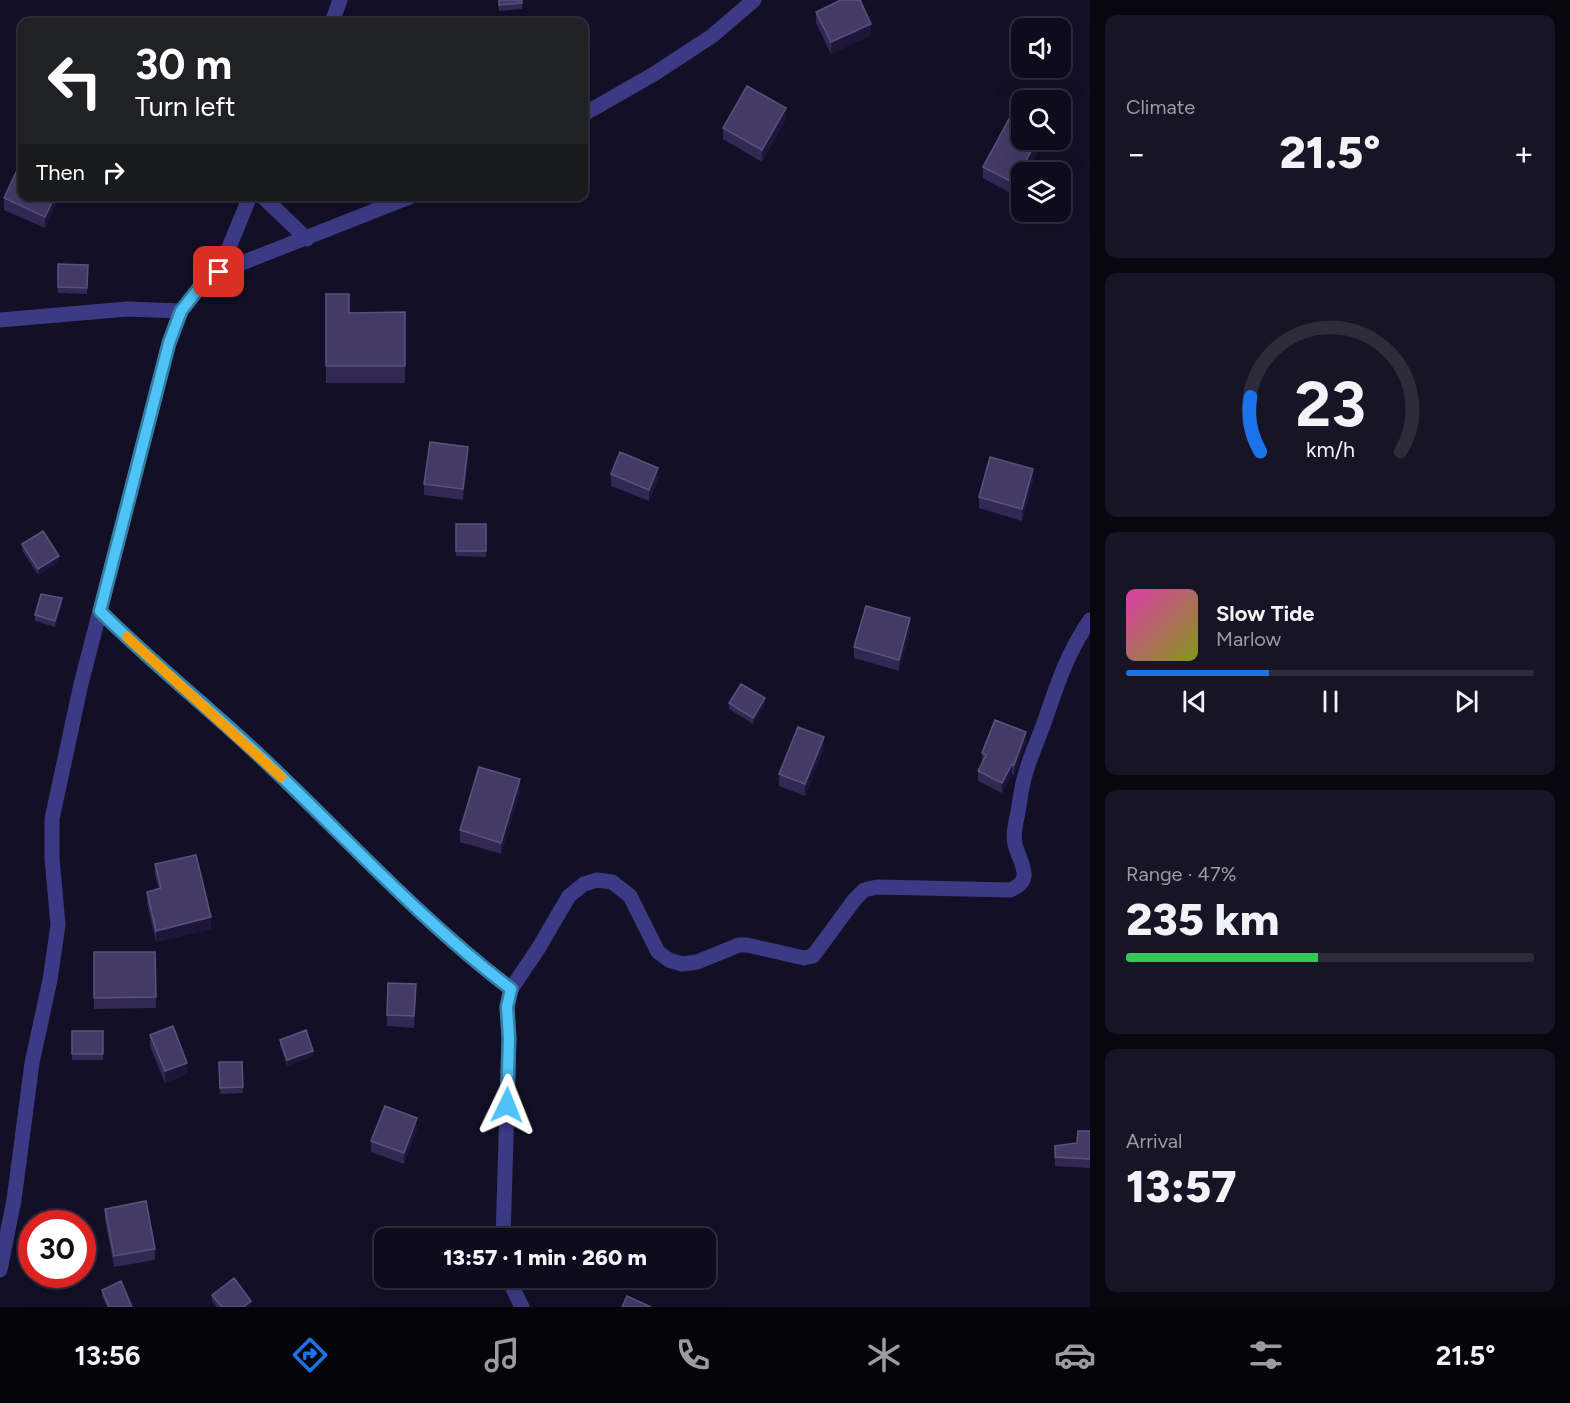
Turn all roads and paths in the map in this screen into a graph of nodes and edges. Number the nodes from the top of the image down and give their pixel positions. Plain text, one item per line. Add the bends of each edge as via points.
1 (340, 0) edge
2 (754, 0) edge
3 (333, 18) edge
4 (588, 112) edge
5 (247, 201) edge
6 (267, 201) edge
7 (400, 201) edge
8 (307, 238) junction
9 (219, 272) junction
10 (181, 311) junction
11 (0, 320) edge
12 (100, 611) junction
13 (1090, 620) edge
14 (511, 989) junction
15 (502, 1228) edge
16 (0, 1270) edge
17 (513, 1288) edge
18 (522, 1307) edge

1 - 3 street
2 - 4 street via 712,36
5 - 9 street
6 - 8 street
7 - 8 street
8 - 9 street
9 - 10 street via 199,288
10 - 11 street via 127,309
10 - 12 street via 169,343
12 - 14 street via 262,758 395,890
12 - 16 street via 52,819 57,925
13 - 14 street via 1061,671 1025,773 1014,832 1024,874 1017,888 877,887 864,890 855,899 808,958 747,945 682,964 658,952 630,896 612,882 597,880 569,896
14 - 15 street via 507,1007
17 - 18 street

